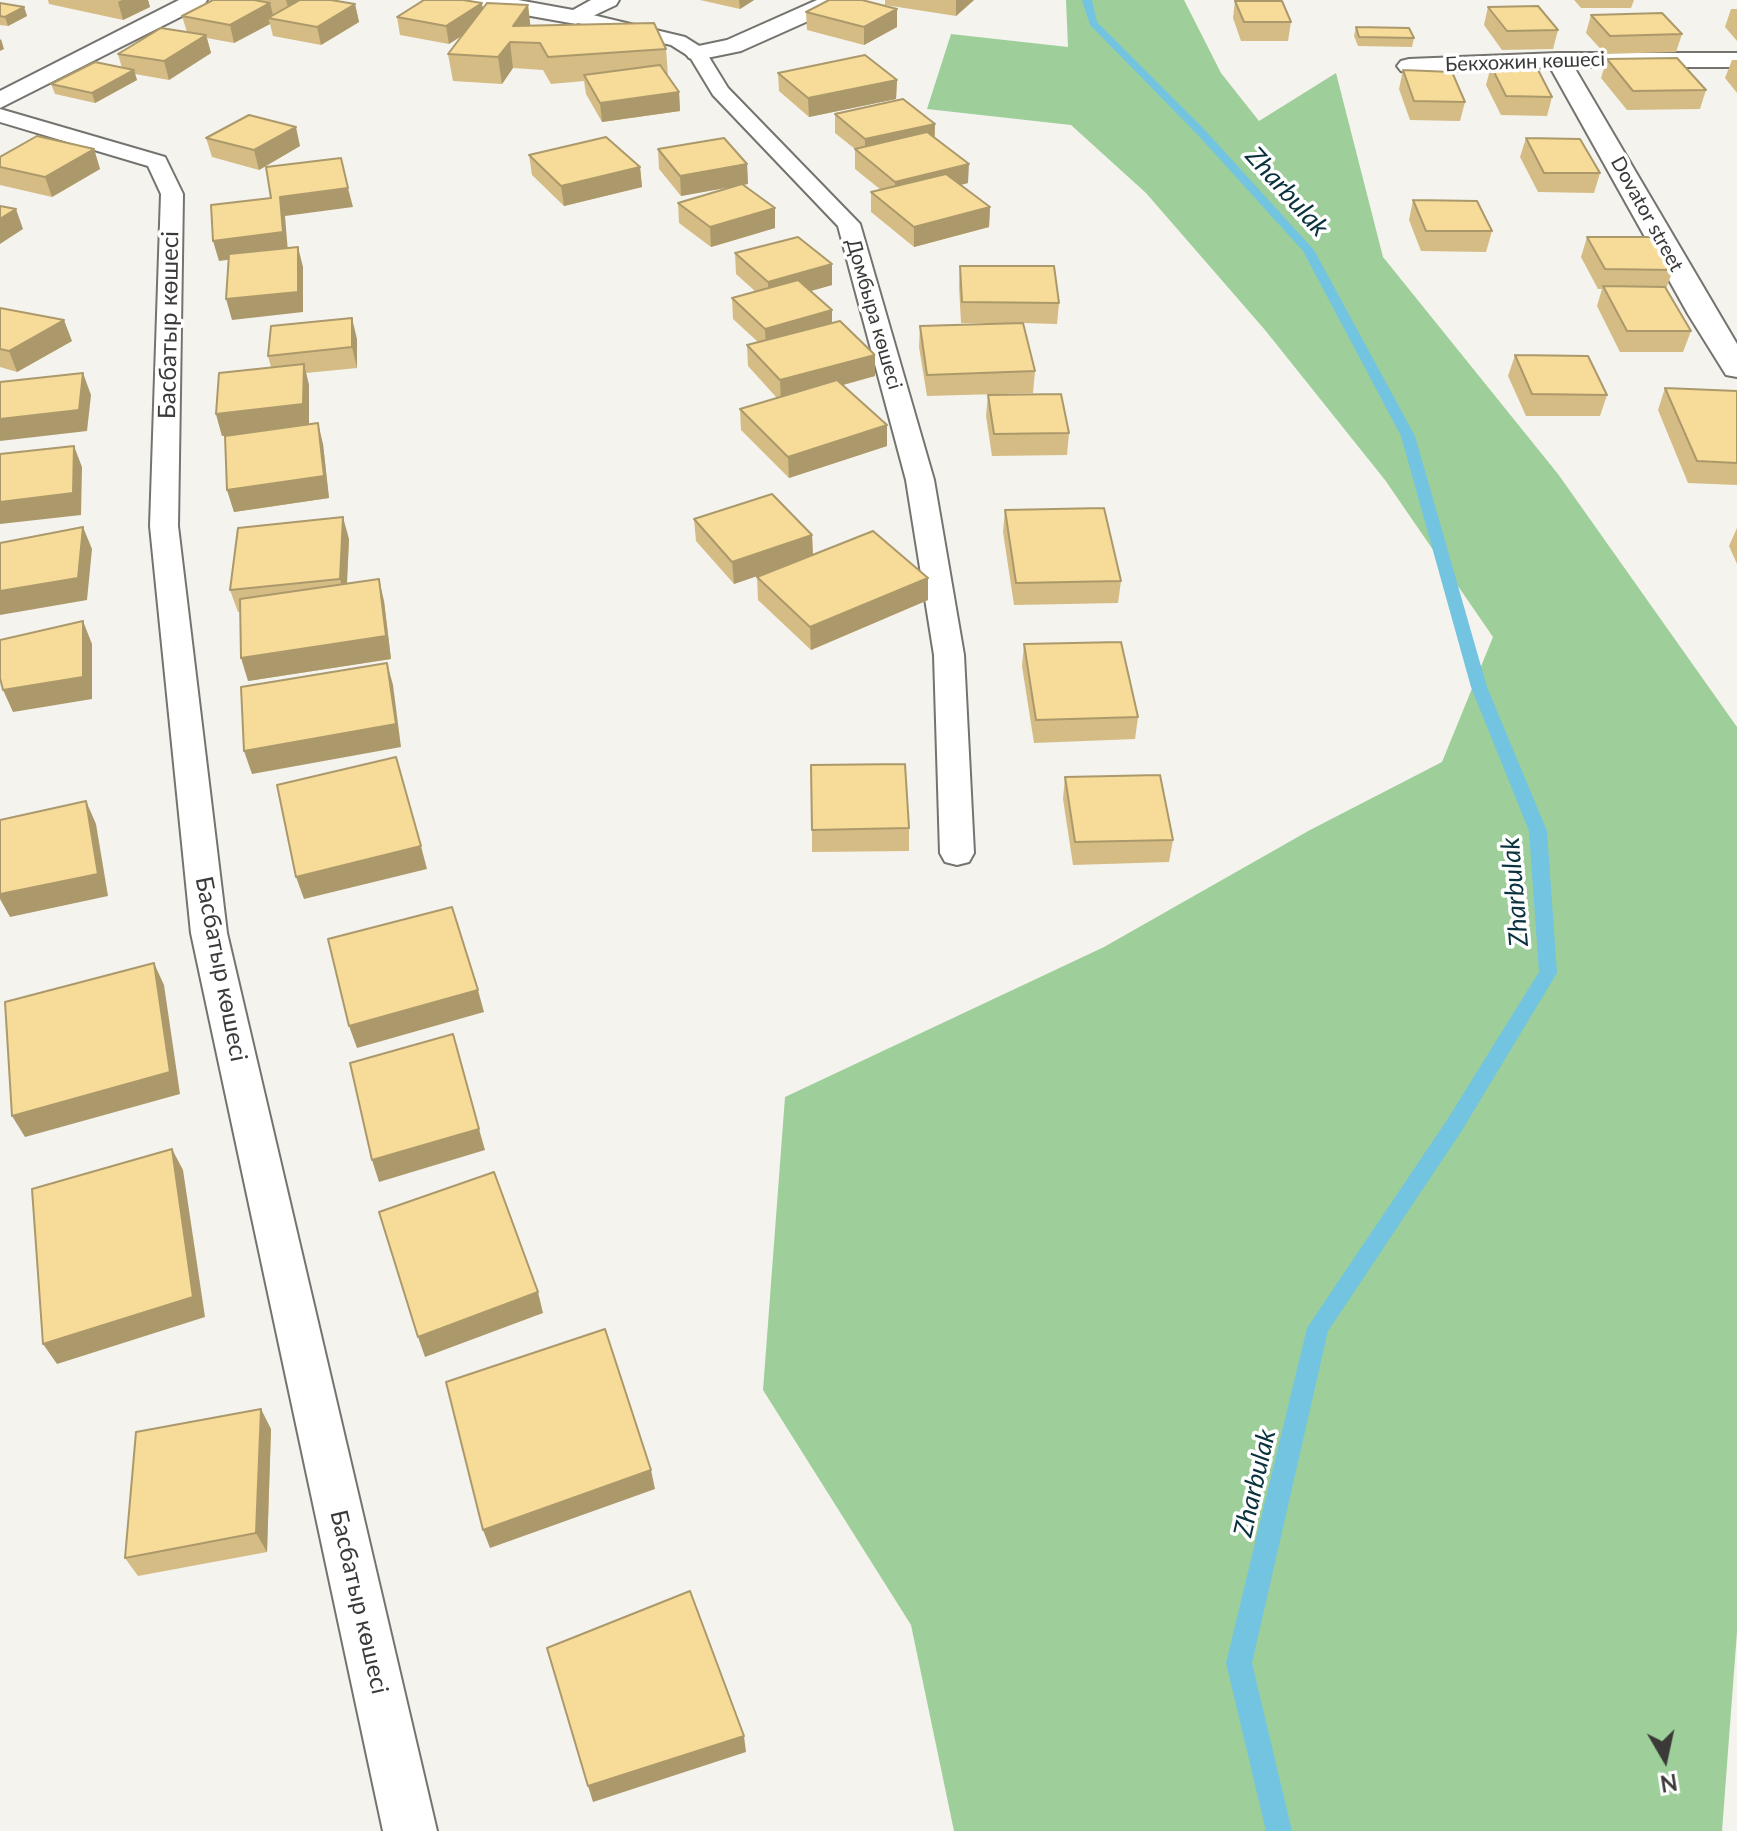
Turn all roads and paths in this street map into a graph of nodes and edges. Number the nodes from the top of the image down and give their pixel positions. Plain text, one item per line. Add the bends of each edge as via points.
1 (196, 0) edge
2 (480, 0) edge
3 (608, 0) edge
4 (836, 0) edge
5 (576, 17) junction
6 (697, 53) junction
7 (1558, 60) junction
8 (1737, 60) edge
9 (1409, 66) dead end
10 (0, 101) edge
11 (0, 115) edge
12 (1737, 368) edge
13 (957, 853) dead end
14 (410, 1831) edge

1 - 10 street
2 - 5 street
3 - 5 street
4 - 6 street via 733,46
5 - 6 lane via 678,41
6 - 13 lane, Домбыра көшесі via 720,91 849,224 920,480 949,655
7 - 8 street, Бекхожин көшесі
7 - 9 street, Бекхожин көшесі
7 - 12 street, Dovator street
11 - 14 lane, Басбатыр көшесі via 157,162 172,194 164,526 209,933

